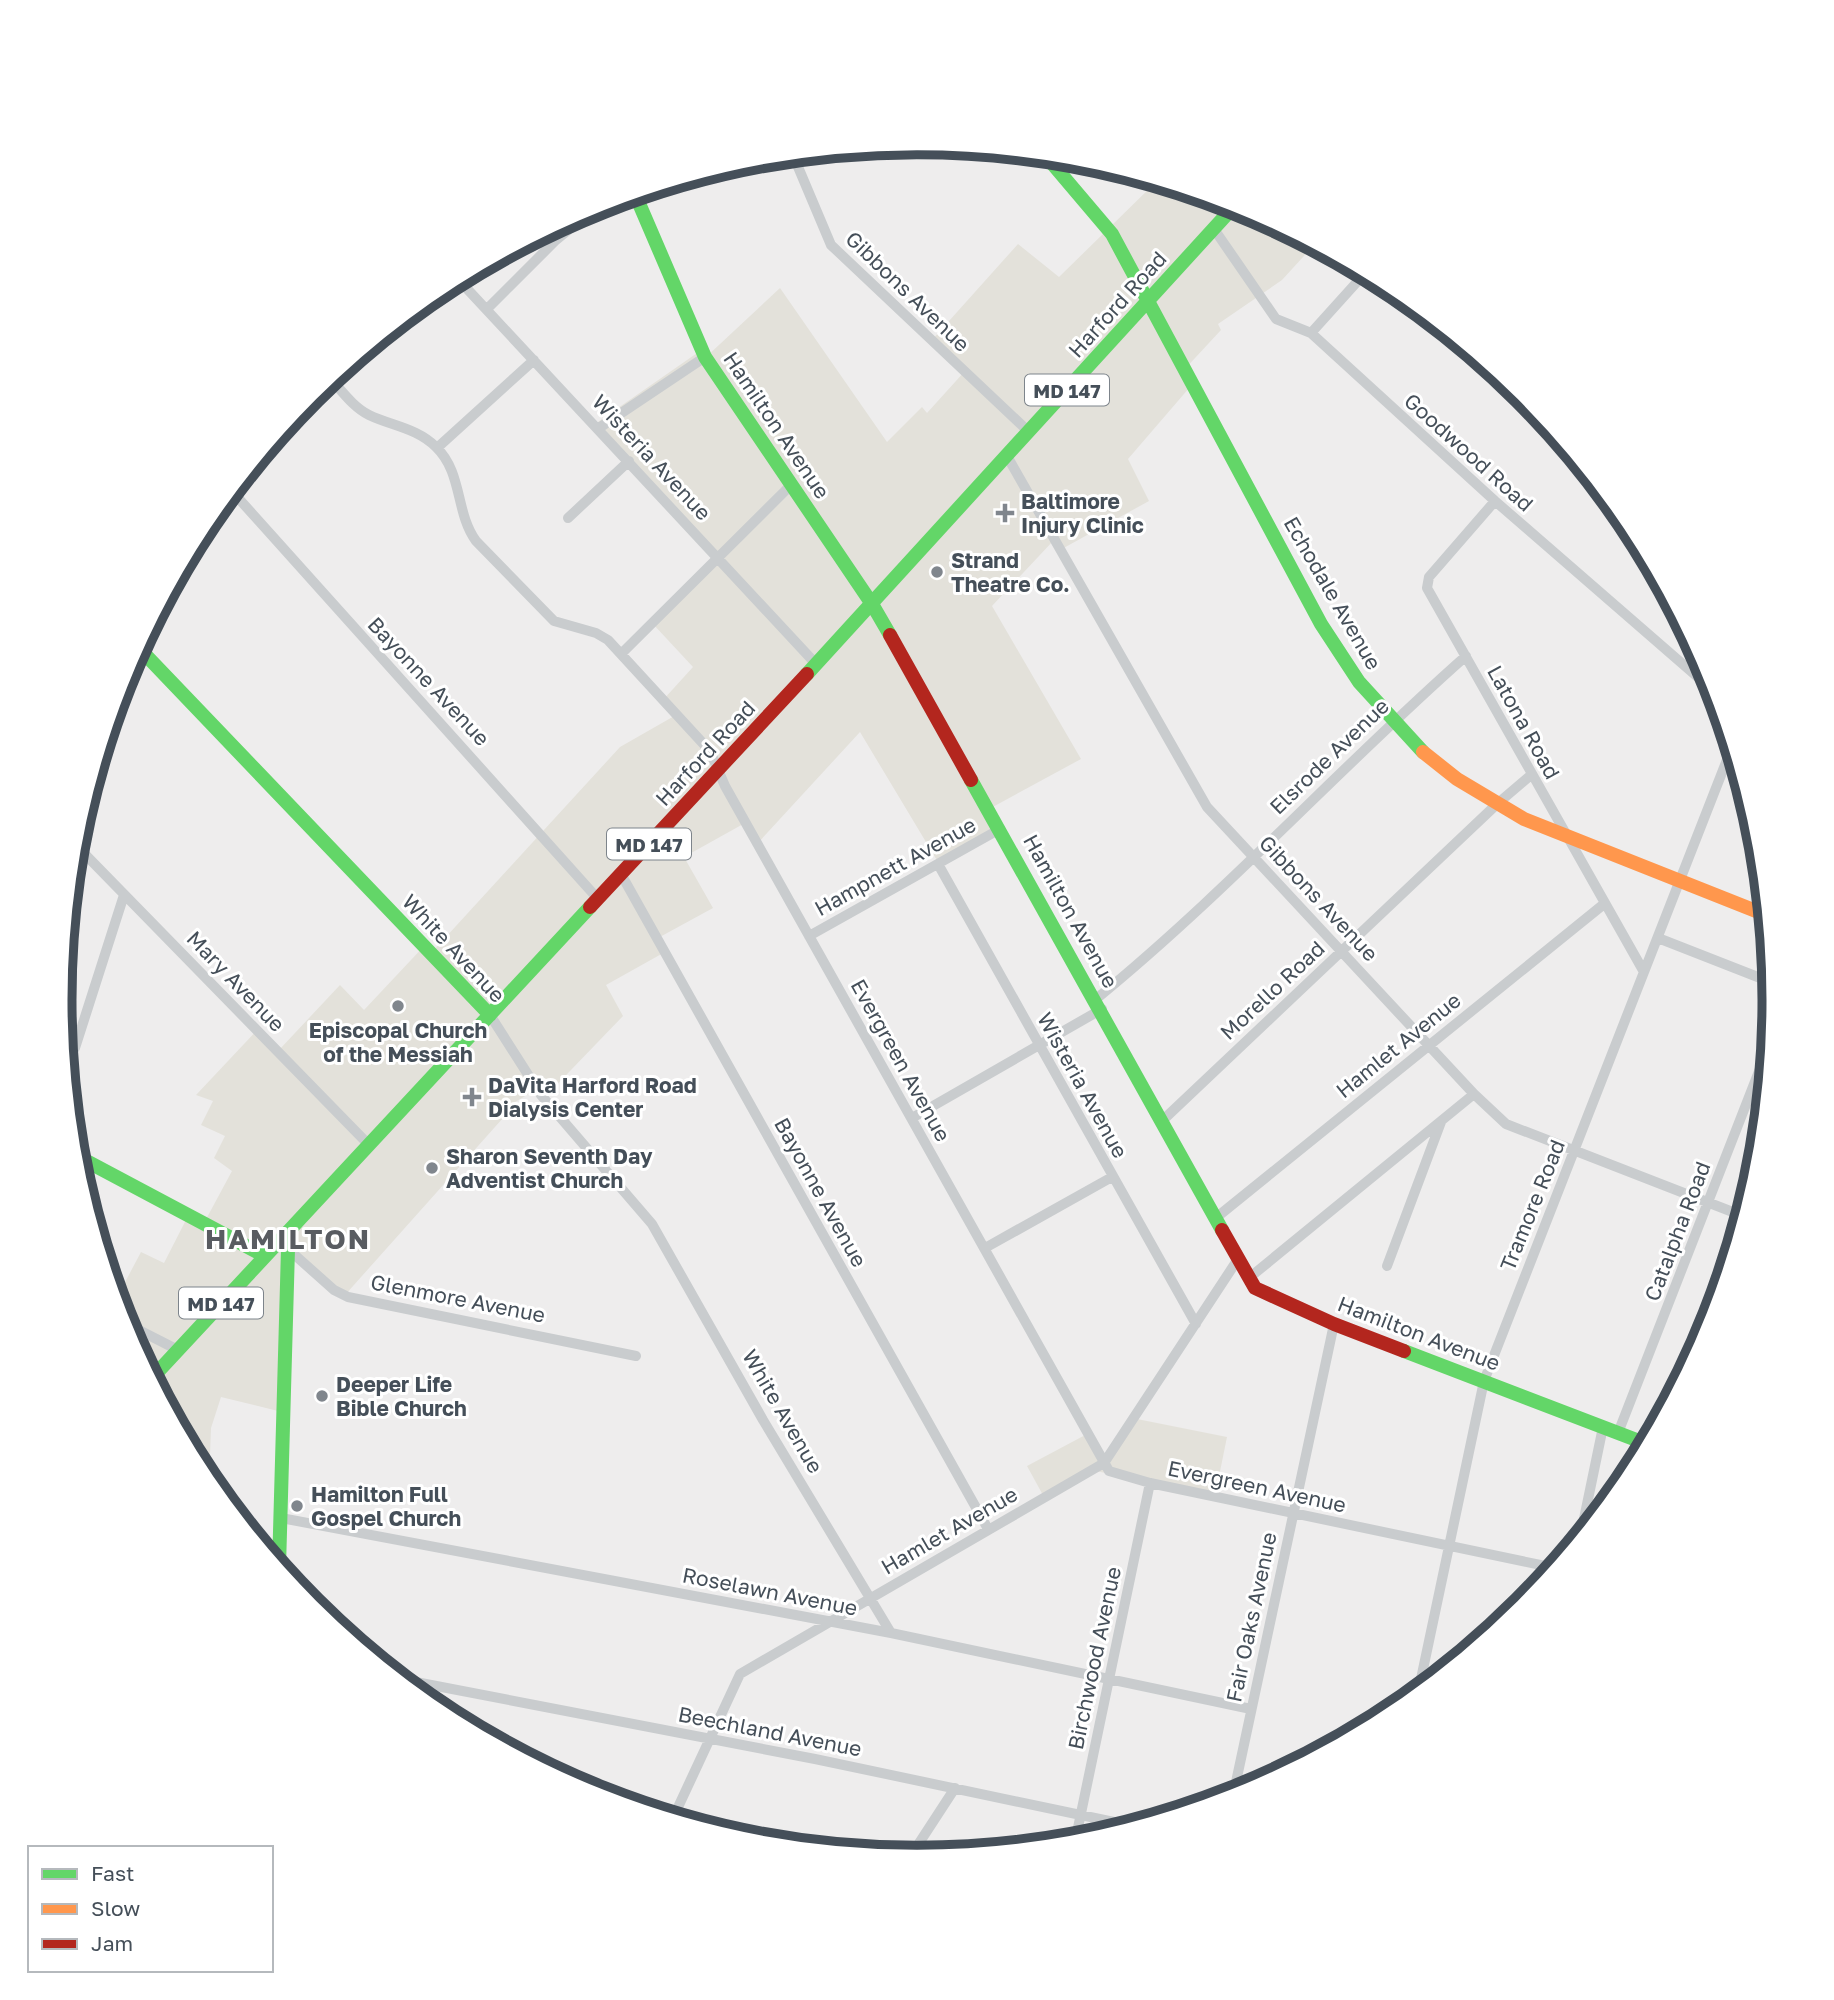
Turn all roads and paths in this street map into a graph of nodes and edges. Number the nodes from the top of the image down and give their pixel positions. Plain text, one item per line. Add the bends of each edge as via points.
1 (797, 164) edge
2 (1055, 167) edge
3 (639, 202) edge
4 (1225, 213) edge
5 (1214, 229) junction
6 (567, 231) edge
7 (1359, 280) edge
8 (465, 286) edge
9 (1147, 302) junction
10 (487, 309) junction
11 (1311, 333) junction
12 (705, 356) junction
13 (534, 360) junction
14 (337, 385) edge
15 (599, 428) junction
16 (1029, 432) junction
17 (437, 448) junction
18 (1007, 456) junction
19 (629, 461) junction
20 (791, 485) junction
21 (237, 497) edge
22 (1495, 501) junction
23 (568, 518) dead end
24 (719, 557) junction
25 (873, 604) junction
26 (621, 654) junction
27 (146, 655) edge
28 (1466, 656) junction
29 (816, 664) junction
30 (1698, 678) edge
31 (1393, 721) junction
32 (1727, 760) edge
33 (718, 769) junction
34 (1531, 775) junction
35 (1496, 804) junction
36 (1000, 829) junction
37 (1567, 837) junction
38 (85, 854) edge
39 (1252, 856) junction
40 (938, 864) junction
41 (621, 874) junction
42 (1679, 880) junction
43 (124, 895) junction
44 (598, 899) junction
45 (1604, 904) junction
46 (1757, 911) edge
47 (809, 936) junction
48 (1658, 938) junction
49 (1342, 950) junction
50 (1644, 972) junction
51 (1761, 978) edge
52 (1099, 1004) junction
53 (490, 1015) junction
54 (1039, 1044) junction
55 (1429, 1045) junction
56 (75, 1048) dead end
57 (1758, 1074) edge
58 (1474, 1094) junction
59 (912, 1118) junction
60 (1163, 1120) junction
61 (1441, 1122) junction
62 (369, 1145) junction
63 (1575, 1151) junction
64 (87, 1162) edge
65 (1112, 1177) junction
66 (1709, 1203) junction
67 (1735, 1213) edge
68 (1216, 1217) junction
69 (284, 1244) junction
70 (985, 1248) junction
71 (265, 1256) junction
72 (1238, 1259) junction
73 (1387, 1266) dead end
74 (1249, 1278) junction
75 (1196, 1324) junction
76 (1334, 1324) junction
77 (139, 1330) edge
78 (178, 1350) junction
79 (636, 1356) dead end
80 (158, 1372) edge
81 (1485, 1381) junction
82 (1603, 1427) junction
83 (1618, 1433) junction
84 (1638, 1441) edge
85 (1104, 1463) junction
86 (1150, 1483) junction
87 (1293, 1513) junction
88 (281, 1518) junction
89 (1584, 1520) edge
90 (988, 1529) junction
91 (1449, 1546) junction
92 (280, 1554) edge
93 (1544, 1566) edge
94 (869, 1597) junction
95 (827, 1622) junction
96 (891, 1633) junction
97 (1109, 1678) junction
98 (1421, 1679) edge
99 (418, 1683) edge
100 (1251, 1709) junction
101 (710, 1739) junction
102 (1236, 1783) edge
103 (955, 1788) junction
104 (677, 1810) edge
105 (1081, 1815) junction
106 (1112, 1822) edge
107 (1078, 1830) edge
108 (918, 1845) edge

1 - 16 street, Gibbons Avenue via 831,245
2 - 9 street, Echodale Avenue via 1106,225
3 - 12 street, Hamilton Avenue
4 - 5 street, Harford Road / MD 147
5 - 9 street, Harford Road / MD 147
5 - 11 street, Goodwood Road via 1276,319
6 - 10 street
7 - 11 street
8 - 10 street, Wisteria Avenue
9 - 16 street, Harford Road / MD 147
9 - 31 street, Echodale Avenue via 1321,624 1359,682
10 - 13 street, Wisteria Avenue
11 - 22 street, Goodwood Road
12 - 15 street
12 - 20 street, Hamilton Avenue
13 - 15 street, Wisteria Avenue
13 - 17 street
14 - 17 street, Evergreen Avenue via 366,414 407,428
15 - 19 street, Wisteria Avenue
16 - 18 street, Harford Road / MD 147
17 - 26 street, Evergreen Avenue via 452,469 466,526 476,541 554,621 596,633
18 - 25 street, Harford Road / MD 147
18 - 39 street, Gibbons Avenue via 1201,799
19 - 23 street
19 - 24 street, Wisteria Avenue
20 - 24 street
20 - 25 street, Hamilton Avenue
21 - 44 street, Bayonne Avenue
22 - 28 street, Latona Road via 1426,582
22 - 30 street, Goodwood Road
24 - 26 street
24 - 29 street, Wisteria Avenue
25 - 29 street, Harford Road / MD 147
25 - 36 street, Hamilton Avenue
26 - 33 street, Evergreen Avenue via 710,751
27 - 53 street, White Avenue
28 - 31 street, Elsrode Avenue
28 - 34 street, Latona Road
29 - 33 street, Harford Road / MD 147
31 - 35 street, Echodale Avenue via 1434,762
31 - 39 street, Elsrode Avenue
32 - 42 street, Tramore Road
33 - 41 street, Harford Road / MD 147
33 - 47 street, Evergreen Avenue
34 - 35 street, Morello Road
34 - 37 street, Latona Road
35 - 37 street, Echodale Avenue
35 - 49 street, Morello Road
36 - 40 street, Hampnett Avenue
36 - 52 street, Hamilton Avenue
37 - 42 street, Echodale Avenue
37 - 45 street, Latona Road
38 - 43 street, Mary Avenue
39 - 49 street, Gibbons Avenue
39 - 52 street, Elsrode Avenue
40 - 47 street, Hampnett Avenue
40 - 54 street, Wisteria Avenue
41 - 44 street, Harford Road / MD 147
41 - 90 street, Bayonne Avenue
42 - 46 street, Echodale Avenue
42 - 48 street, Tramore Road
43 - 56 street
43 - 62 street, Mary Avenue
44 - 53 street, Harford Road / MD 147
45 - 50 street, Latona Road
45 - 55 street, Hamlet Avenue
47 - 59 street, Evergreen Avenue
48 - 50 street, Tramore Road
48 - 51 street
49 - 55 street, Gibbons Avenue
49 - 60 street, Morello Road
50 - 63 street, Tramore Road
52 - 54 street, Elsrode Avenue
52 - 60 street, Hamilton Avenue
53 - 62 street, Harford Road / MD 147
53 - 94 street, White Avenue via 541,1095 652,1224
54 - 59 street, Elsrode Avenue
54 - 65 street, Wisteria Avenue
55 - 58 street, Gibbons Avenue
55 - 68 street, Hamlet Avenue
57 - 66 street, Catalpha Road
58 - 61 street
58 - 63 street, Gibbons Avenue via 1506,1124
59 - 70 street, Evergreen Avenue
60 - 68 street, Hamilton Avenue
61 - 73 street
61 - 74 street
62 - 69 street, Harford Road / MD 147
63 - 66 street, Gibbons Avenue
63 - 81 street, Tramore Road
64 - 71 street
65 - 70 street
65 - 75 street, Wisteria Avenue
66 - 67 street, Gibbons Avenue
66 - 83 street, Catalpha Road
68 - 72 street, Hamilton Avenue
69 - 71 street, Harford Road / MD 147
69 - 79 street, Glenmore Avenue via 334,1290 348,1297
69 - 88 street
70 - 85 street, Evergreen Avenue
71 - 78 street, Harford Road / MD 147
72 - 74 street, Hamilton Avenue
72 - 75 street, Hamlet Avenue
74 - 76 street, Hamilton Avenue via 1261,1293
75 - 85 street, Hamlet Avenue
76 - 81 street, Hamilton Avenue
76 - 87 street, Fair Oaks Avenue
77 - 78 street
78 - 80 street, Harford Road / MD 147
81 - 82 street, Hamilton Avenue
81 - 91 street, Tramore Road
82 - 83 street, Hamilton Avenue
82 - 89 street
83 - 84 street, Hamilton Avenue
85 - 86 street, Evergreen Avenue via 1114,1475
85 - 90 street, Hamlet Avenue
86 - 87 street, Evergreen Avenue
86 - 97 street, Birchwood Avenue
87 - 91 street, Evergreen Avenue
87 - 100 street, Fair Oaks Avenue
88 - 92 street
88 - 95 street, Roselawn Avenue
90 - 94 street, Hamlet Avenue
91 - 93 street, Evergreen Avenue
91 - 98 street, Tramore Road
94 - 95 street, Hamlet Avenue
94 - 96 street, White Avenue
95 - 96 street, Roselawn Avenue
95 - 101 street, Hamlet Avenue via 740,1674
96 - 97 street, Roselawn Avenue
97 - 100 street, Roselawn Avenue
97 - 105 street, Birchwood Avenue
99 - 101 street, Beechland Avenue
100 - 102 street, Fair Oaks Avenue
101 - 103 street, Beechland Avenue
101 - 104 street, Hamlet Avenue
103 - 105 street, Beechland Avenue
103 - 108 street
105 - 106 street, Beechland Avenue
105 - 107 street, Birchwood Avenue

